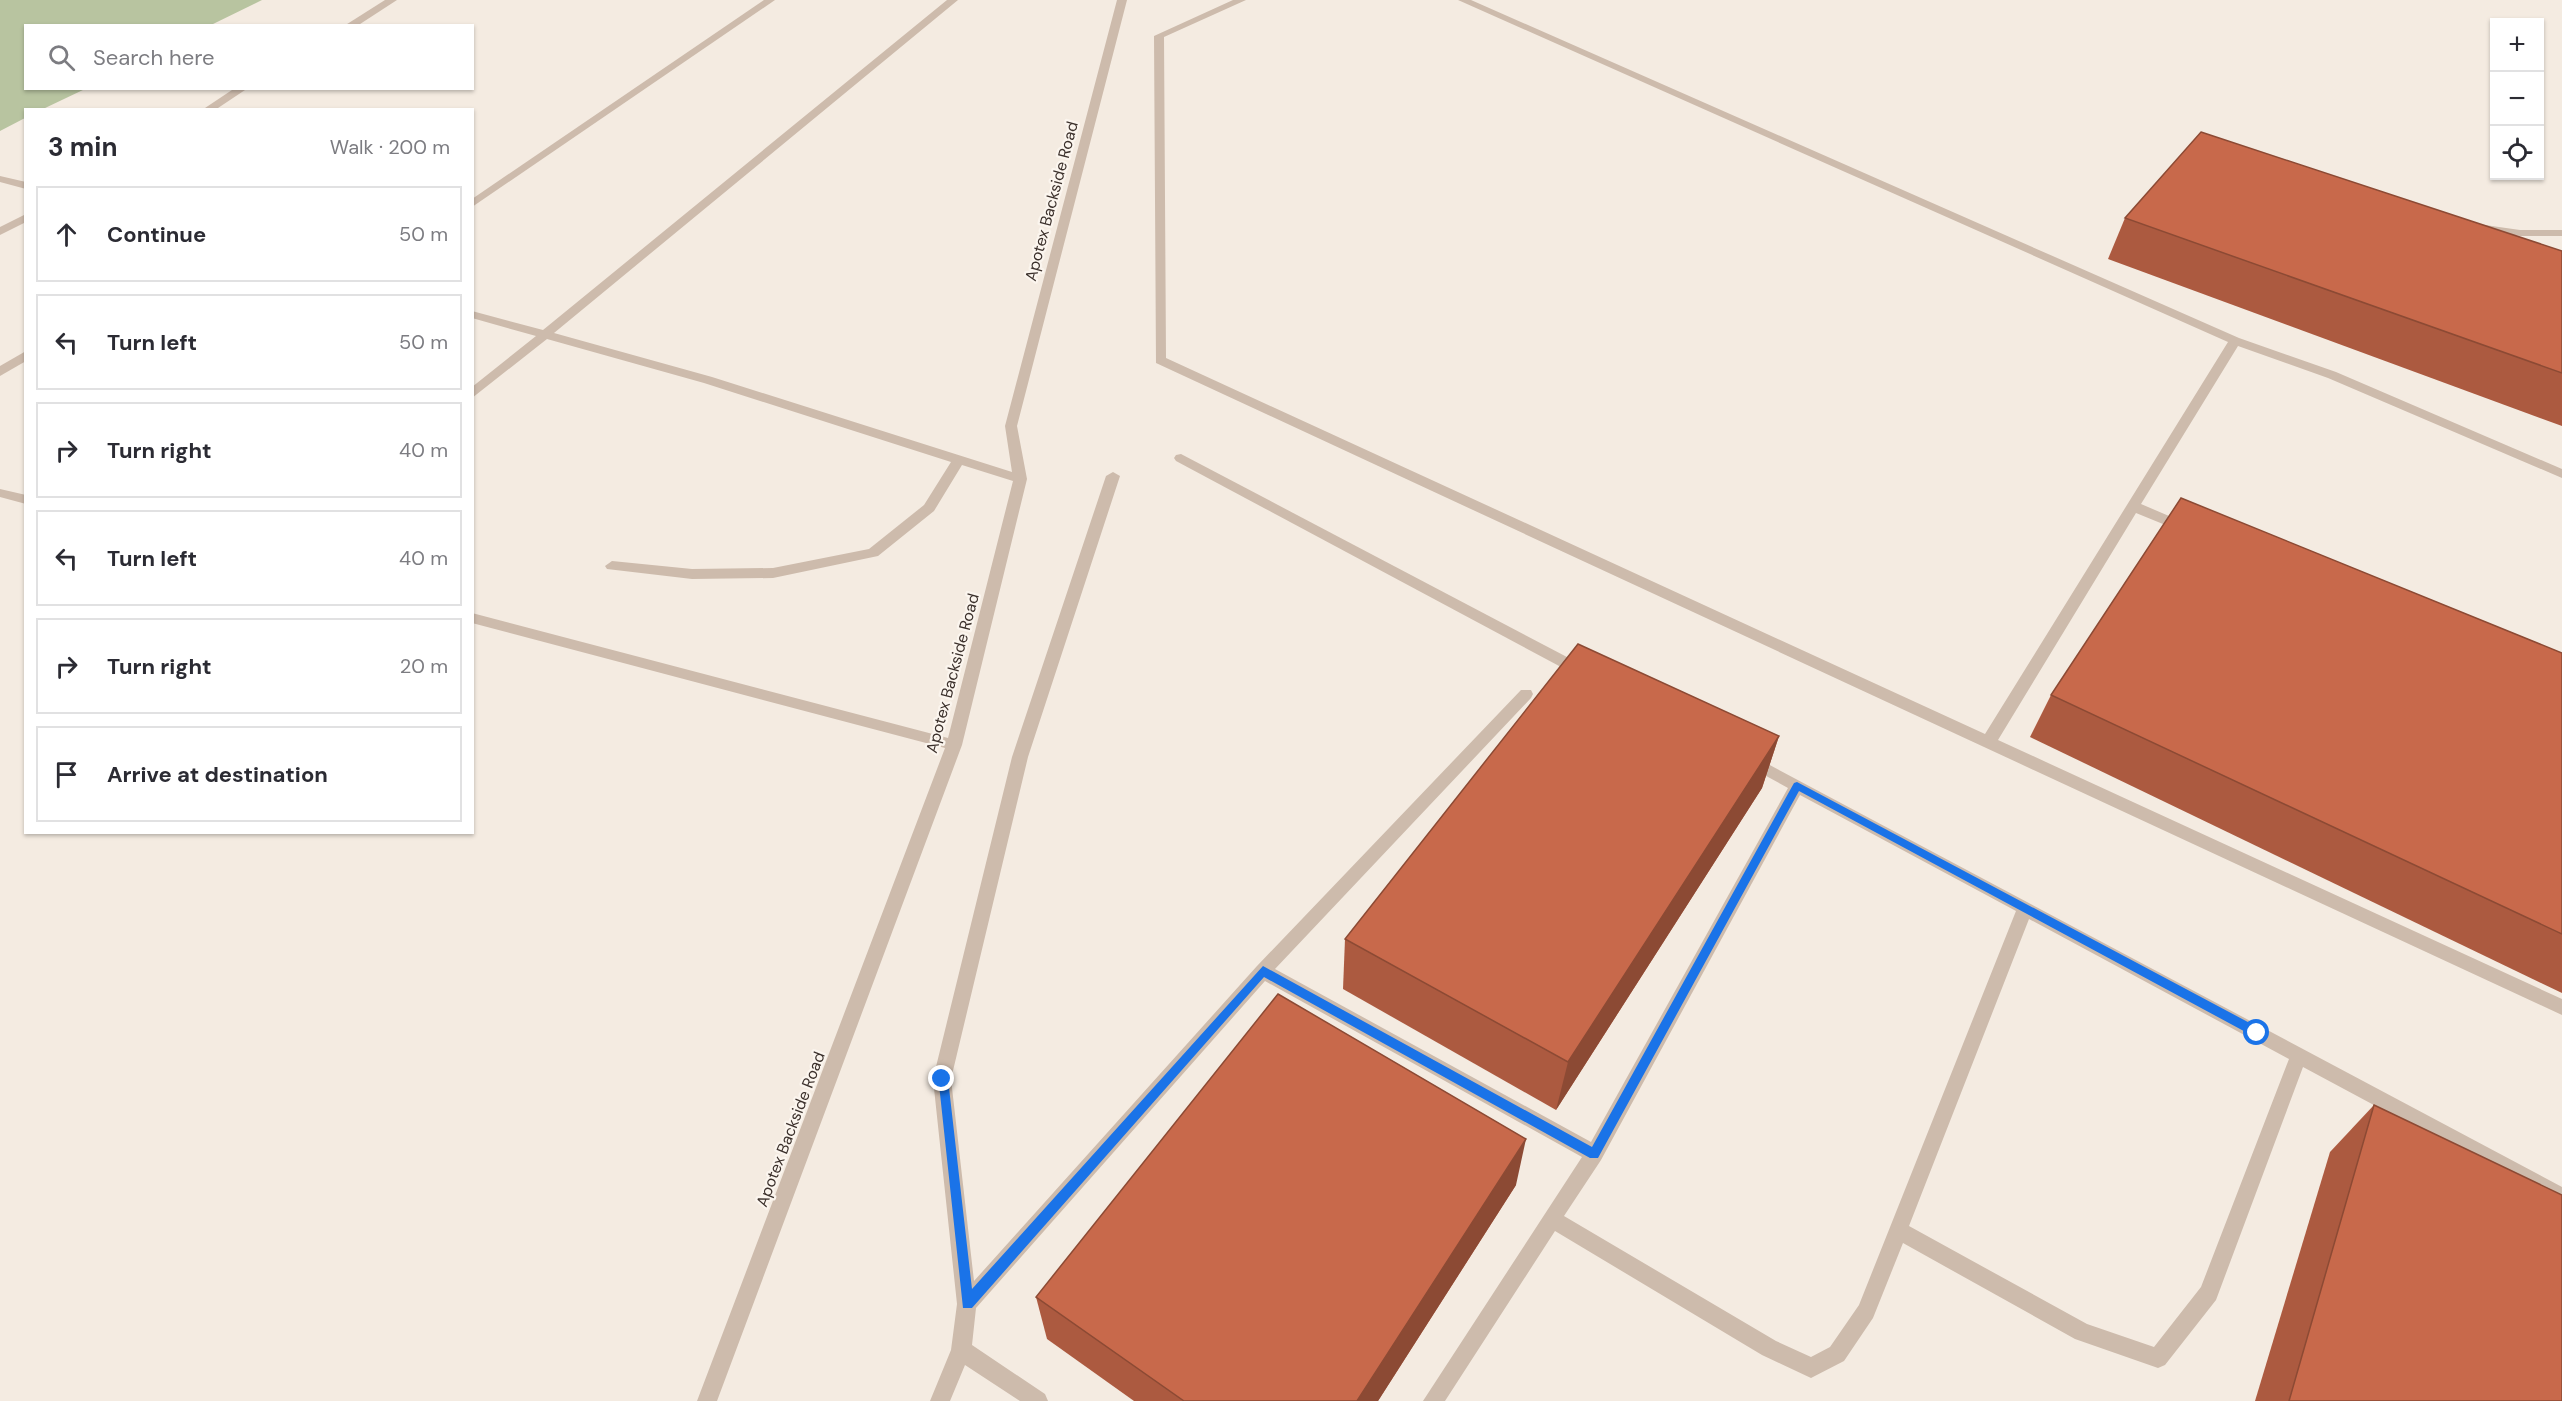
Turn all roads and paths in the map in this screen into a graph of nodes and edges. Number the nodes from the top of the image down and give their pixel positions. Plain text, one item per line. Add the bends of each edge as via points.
1 (392, 0) edge
2 (770, 0) edge
3 (953, 0) edge
4 (1122, 0) edge
5 (1241, 0) edge
6 (1463, 0) edge
7 (352, 24) edge
8 (240, 90) edge
9 (210, 108) edge
10 (0, 179) edge
11 (24, 185) edge
12 (474, 203) edge
13 (24, 218) edge
14 (2461, 225) edge
15 (0, 232) edge
16 (2562, 233) edge
17 (474, 315) edge
18 (546, 335) junction
19 (2235, 341) junction
20 (24, 357) edge
21 (0, 372) edge
22 (474, 392) edge
23 (1181, 458) dead end
24 (958, 461) junction
25 (2562, 474) edge
26 (1113, 476) dead end
27 (1020, 478) junction
28 (0, 493) edge
29 (24, 499) edge
30 (2133, 506) junction
31 (2199, 534) edge
32 (612, 566) dead end
33 (474, 619) edge
34 (1599, 680) edge
35 (1526, 694) dead end
36 (1989, 741) junction
37 (954, 745) junction
38 (1734, 752) edge
39 (1797, 786) junction
40 (2025, 909) junction
41 (1263, 971) junction
42 (2562, 1007) edge
43 (2299, 1055) junction
44 (1594, 1155) junction
45 (2562, 1197) edge
46 (1552, 1219) junction
47 (1898, 1230) junction
48 (968, 1304) junction
49 (961, 1350) junction
50 (707, 1401) edge
51 (940, 1401) edge
52 (1038, 1401) edge
53 (1433, 1401) edge

1 - 7 street
2 - 12 street
3 - 18 street
4 - 27 street, Apotex Backside Road via 1011,426
5 - 36 street via 1159,36 1160,360
6 - 19 street
8 - 9 street
10 - 11 street
13 - 15 street
14 - 16 street via 2520,233
17 - 18 street
18 - 22 street
18 - 24 street via 708,380
19 - 25 street via 2332,375
19 - 30 street
20 - 21 street
23 - 34 street
24 - 27 street
24 - 32 street via 929,508 873,553 773,573 692,574
26 - 48 street via 1020,757 942,1079
27 - 37 street, Apotex Backside Road
28 - 29 street
30 - 31 street
30 - 36 street
33 - 37 street
35 - 41 street
36 - 42 street
37 - 50 street, Apotex Backside Road
38 - 39 street
39 - 40 street
39 - 44 street
40 - 43 street
40 - 47 street
41 - 44 street
41 - 48 street
43 - 45 street
43 - 47 street via 2210,1293 2158,1358 2082,1332
44 - 46 street
46 - 47 street via 1769,1348 1811,1368 1837,1354 1866,1311
46 - 53 street
48 - 49 street
49 - 51 street
49 - 52 street

